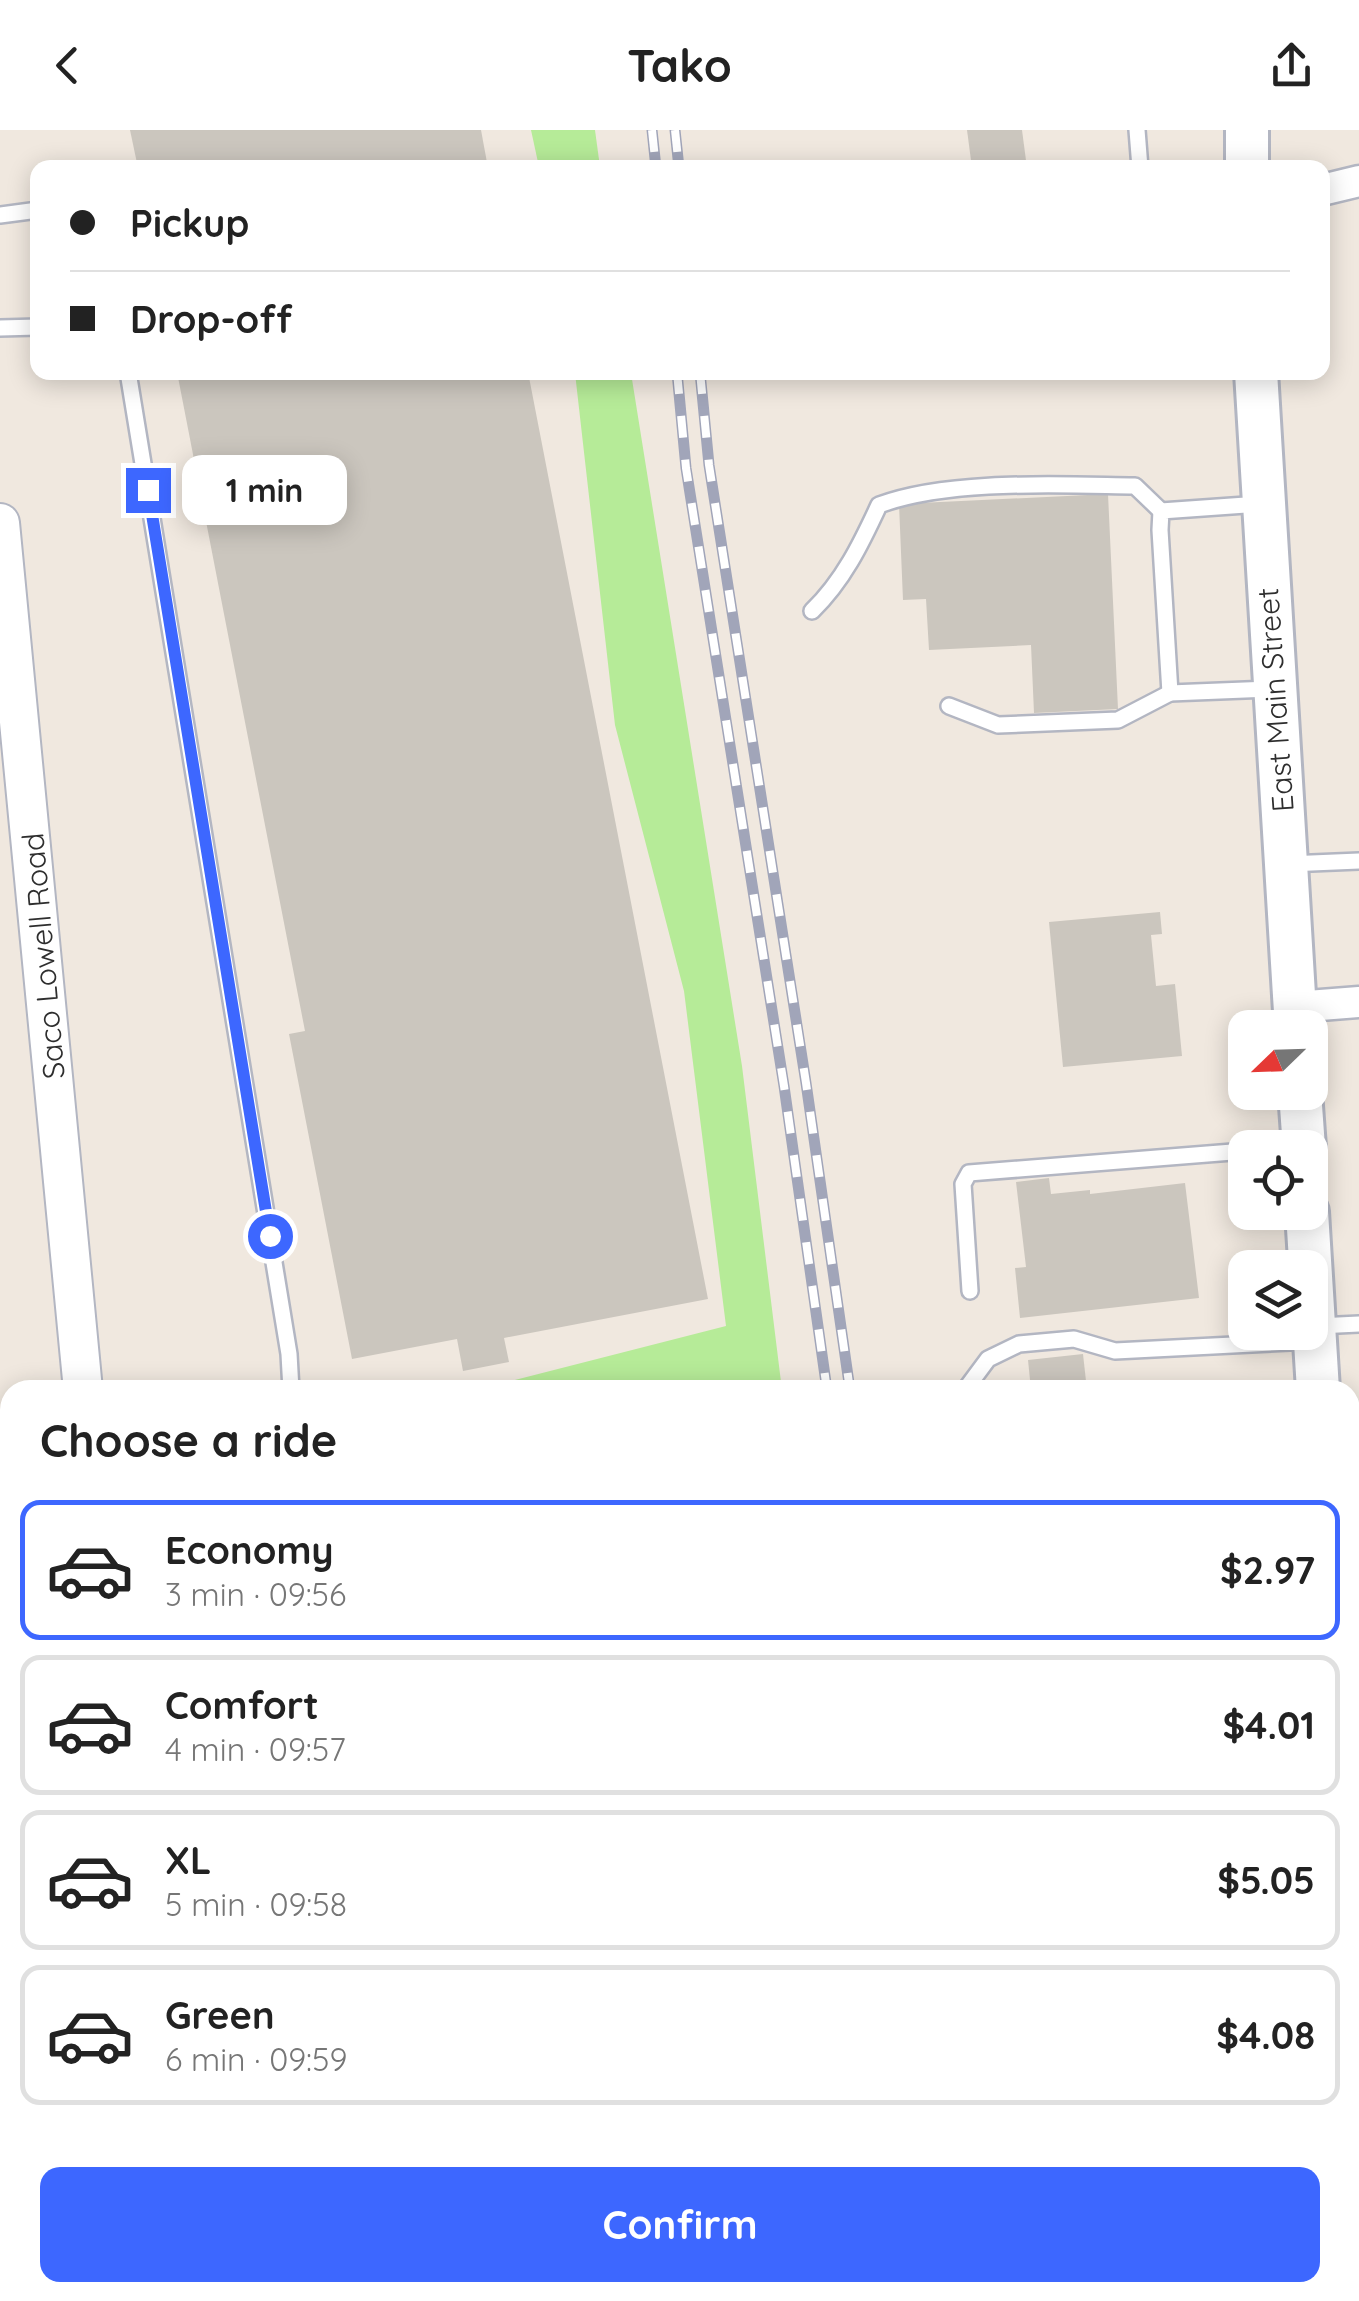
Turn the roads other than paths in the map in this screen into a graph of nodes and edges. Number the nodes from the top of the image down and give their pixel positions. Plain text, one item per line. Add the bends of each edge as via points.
1 (1137, 130) edge
2 (1247, 130) edge
3 (1139, 160) edge
4 (1247, 160) edge
5 (1359, 182) edge
6 (1330, 188) edge
7 (30, 211) edge
8 (0, 215) edge
9 (30, 327) edge
10 (0, 328) edge
11 (129, 380) edge
12 (1256, 380) edge
13 (1264, 504) junction
14 (1161, 510) junction
15 (1, 539) edge
16 (812, 611) dead end
17 (1274, 689) junction
18 (1170, 693) junction
19 (949, 706) dead end
20 (1359, 862) edge
21 (1286, 864) junction
22 (1359, 1002) edge
23 (1296, 1010) edge
24 (1325, 1010) edge
25 (1228, 1151) edge
26 (970, 1290) dead end
27 (1359, 1324) edge
28 (1328, 1330) edge
29 (1228, 1341) edge
30 (1315, 1350) edge
31 (82, 1380) edge
32 (290, 1380) edge
33 (972, 1380) edge
34 (1317, 1380) edge

1 - 3 lane
2 - 4 main road
5 - 6 street
7 - 8 lane
9 - 10 lane
11 - 32 lane
12 - 13 main road, East Main Street
13 - 14 lane
13 - 17 main road, East Main Street
14 - 16 lane via 1136,486 913,492 879,504 857,553
14 - 18 lane
15 - 31 street, Saco Lowell Road
17 - 18 lane
17 - 21 main road, East Main Street
18 - 19 lane via 1118,720 998,725
20 - 21 lane
21 - 23 main road, East Main Street
22 - 24 street
25 - 26 lane via 969,1174 964,1184
27 - 28 lane
29 - 33 lane via 1115,1351 1074,1339 1019,1344 988,1359
30 - 34 main road

